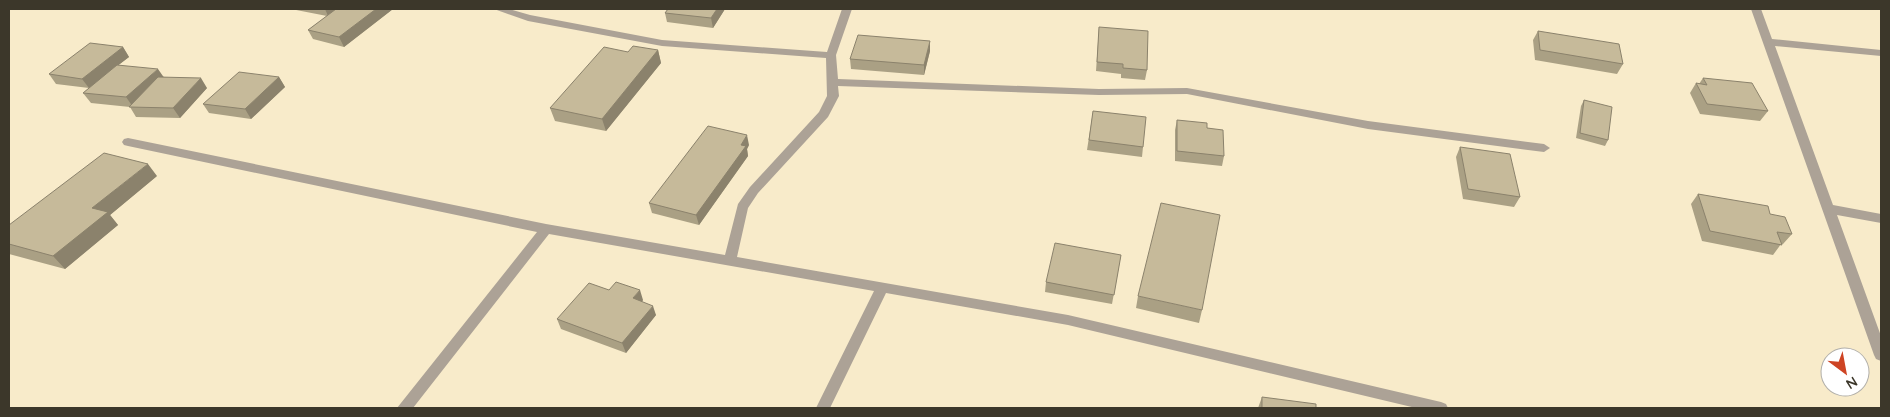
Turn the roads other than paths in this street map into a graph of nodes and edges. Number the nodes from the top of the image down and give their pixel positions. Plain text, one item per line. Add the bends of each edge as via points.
1 (499, 9) edge
2 (847, 9) edge
3 (1756, 9) edge
4 (1768, 42) junction
5 (1881, 53) edge
6 (831, 56) junction
7 (833, 82) junction
8 (128, 142) dead end
9 (1544, 148) dead end
10 (1828, 209) junction
11 (1881, 218) edge
12 (546, 229) junction
13 (730, 261) junction
14 (882, 288) junction
15 (1881, 355) edge
16 (404, 408) edge
17 (823, 408) edge
18 (1441, 408) edge

1 - 6 street via 528,18 662,43
2 - 6 street
3 - 4 street
4 - 5 street
4 - 10 street
6 - 7 street
7 - 9 street via 1099,92 1187,91 1368,125
7 - 13 street via 833,96 824,114 742,207
8 - 12 street
10 - 11 street
10 - 15 street
12 - 13 street
12 - 16 street
13 - 14 street
14 - 17 street
14 - 18 street via 1068,320

